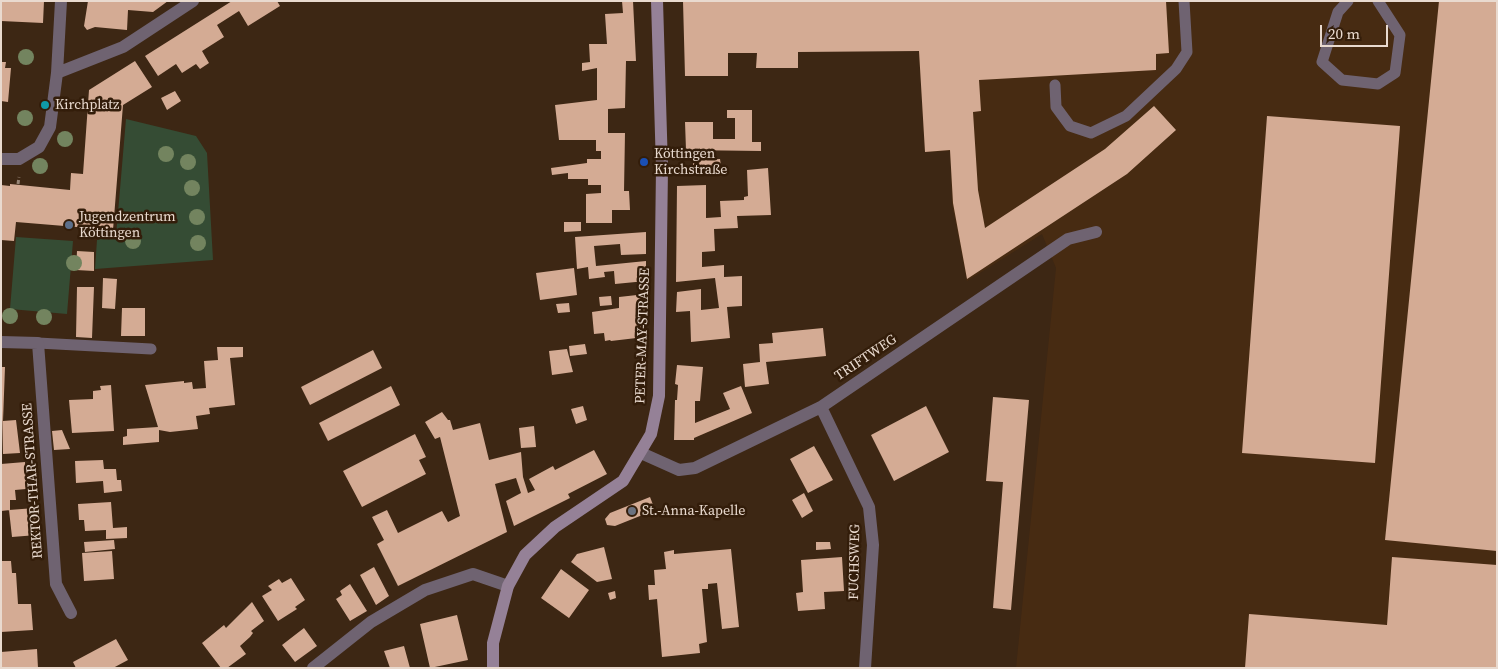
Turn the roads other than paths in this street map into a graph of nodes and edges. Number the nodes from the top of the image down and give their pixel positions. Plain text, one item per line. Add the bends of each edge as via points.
1 (61, 1) edge
2 (193, 1) edge
3 (657, 1) edge
4 (1184, 1) edge
5 (1348, 1) edge
6 (1378, 1) edge
7 (56, 73) junction
8 (1055, 85) dead end
9 (1, 160) edge
10 (1096, 232) dead end
11 (1, 342) edge
12 (38, 343) junction
13 (151, 349) dead end
14 (821, 407) junction
15 (641, 453) junction
16 (508, 586) junction
17 (71, 613) dead end
18 (313, 668) edge
19 (493, 668) edge
20 (865, 668) edge

1 - 7 street
2 - 7 street via 123,47
3 - 15 main road, PETER-MAY-STRASSE via 662,168 659,396 651,434
4 - 8 lane via 1186,52 1176,69 1126,116 1091,133 1070,126 1056,107
5 - 6 lane via 1338,12 1322,62 1342,80 1378,84 1396,73 1400,35
7 - 9 street via 50,127 39,147 19,159
10 - 14 street, TRIFTWEG via 1068,238
11 - 12 street
12 - 13 lane
12 - 17 street, REKTOR-THAR-STRASSE via 56,584
14 - 15 street, TRIFTWEG via 695,468 679,470
14 - 20 street, FUCHSWEG via 869,507 873,545
15 - 16 main road, PETER-MAY-STRASSE via 623,481 555,527 526,555
16 - 18 street via 473,574 425,590 371,622
16 - 19 main road, PETER-MAY-STRASSE via 493,643

